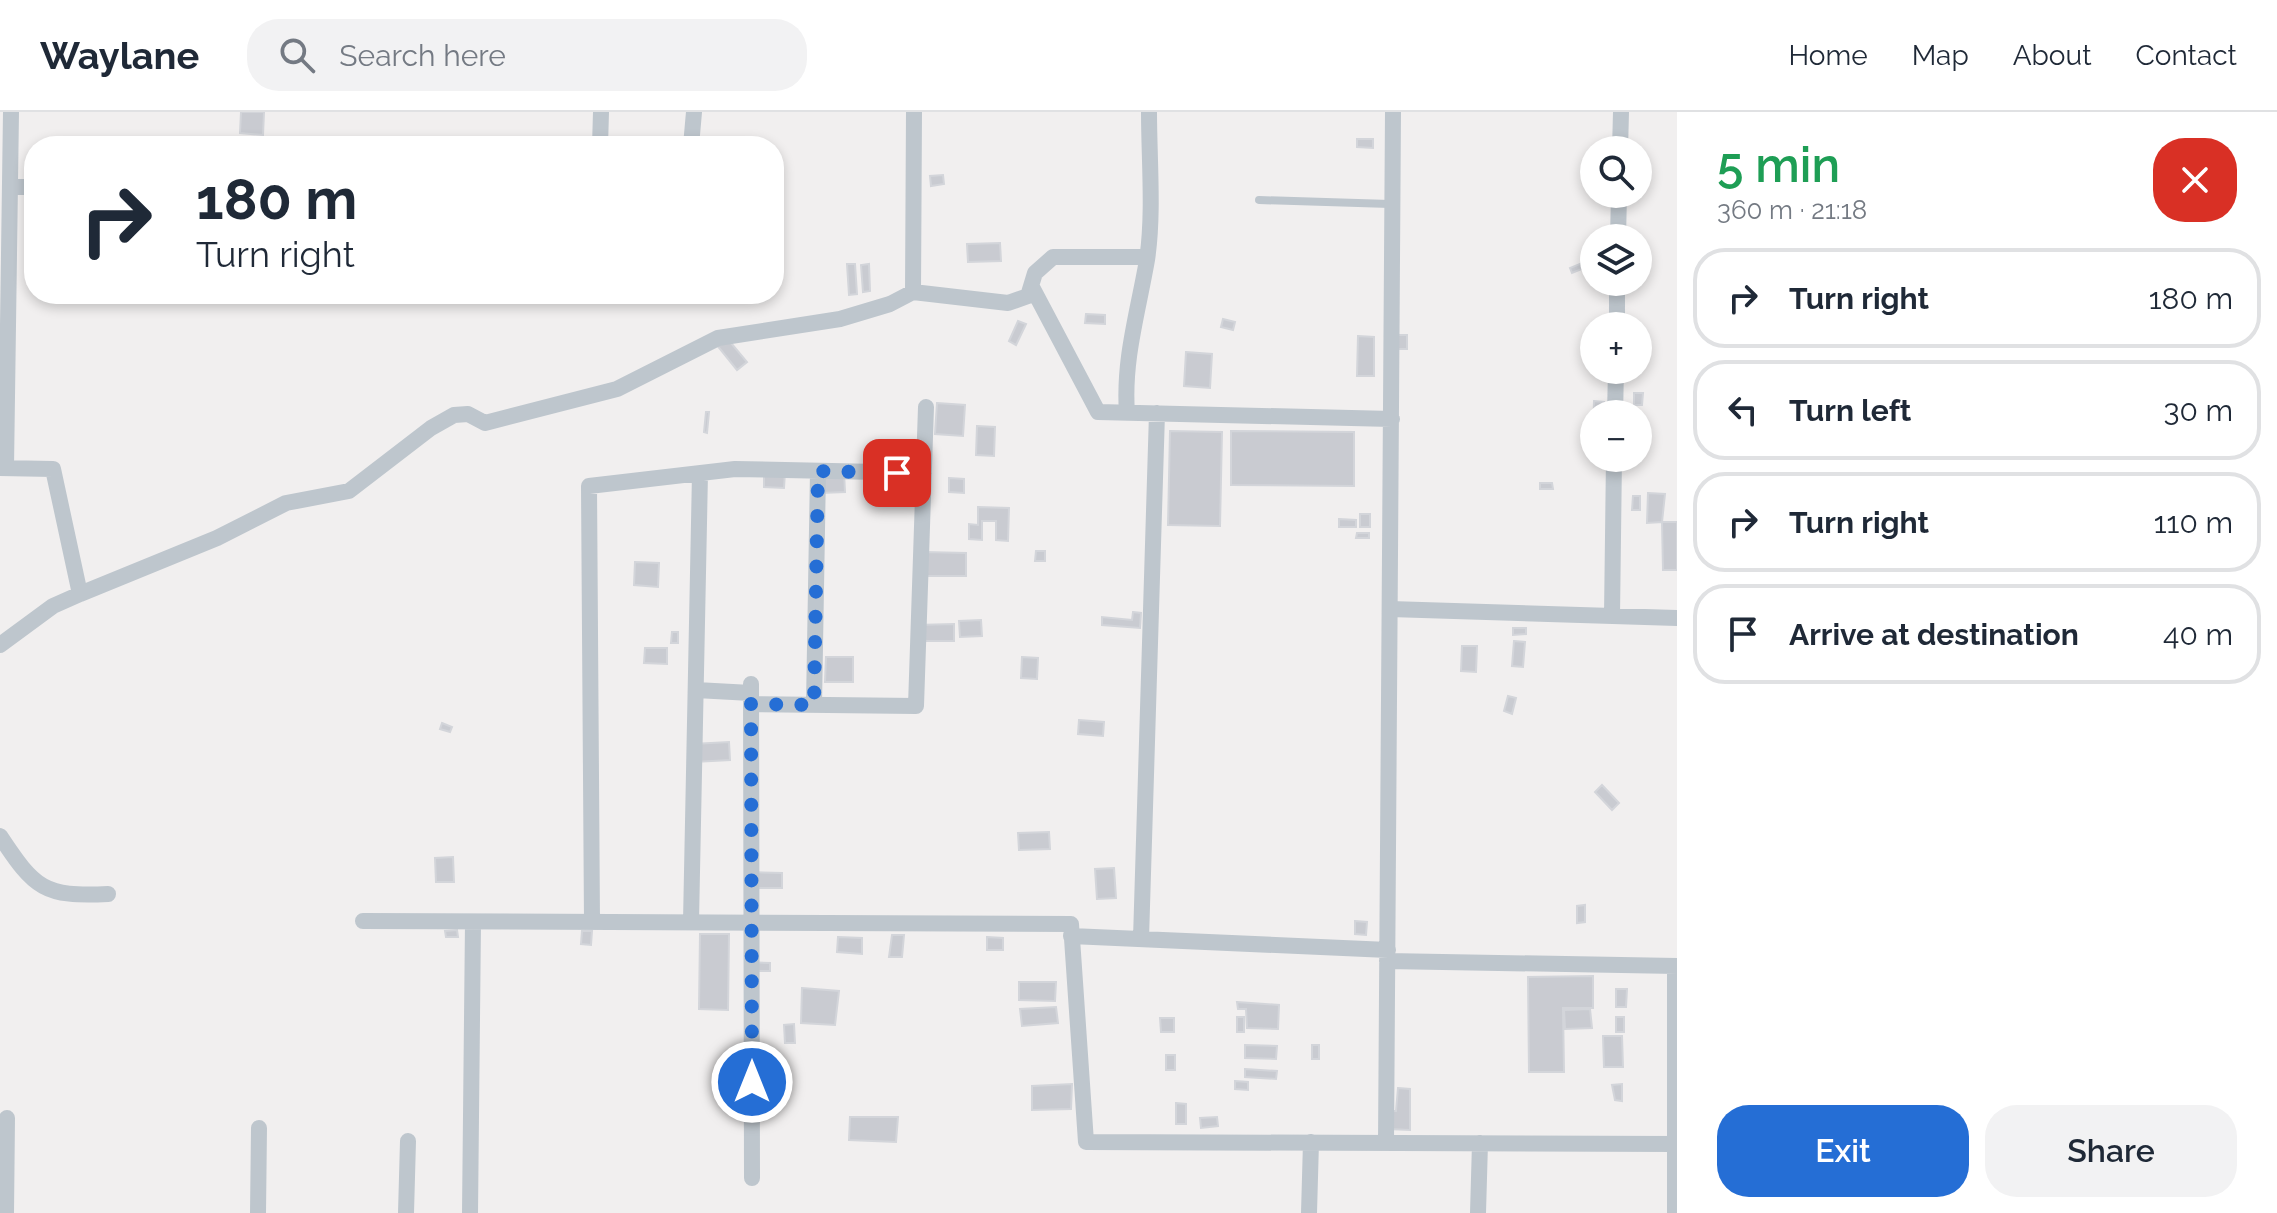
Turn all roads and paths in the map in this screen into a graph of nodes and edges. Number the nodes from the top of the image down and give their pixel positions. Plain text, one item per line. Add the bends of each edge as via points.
1 (11, 112) edge
2 (601, 112) edge
3 (694, 112) edge
4 (914, 112) edge
5 (1149, 112) edge
6 (1393, 112) edge
7 (1621, 112) edge
8 (600, 136) edge
9 (692, 136) edge
10 (1620, 136) edge
11 (10, 187) junction
12 (24, 187) edge
13 (1259, 200) dead end
14 (1390, 204) junction
15 (1147, 257) junction
16 (1033, 289) junction
17 (913, 292) junction
18 (926, 407) dead end
19 (1127, 413) junction
20 (1157, 413) junction
21 (1392, 419) junction
22 (3, 468) edge
23 (818, 471) junction
24 (1614, 472) edge
25 (700, 473) junction
26 (924, 473) junction
27 (80, 594) junction
28 (1390, 609) junction
29 (1612, 616) junction
30 (1677, 618) edge
31 (0, 645) edge
32 (696, 690) junction
33 (751, 694) junction
34 (814, 705) junction
35 (0, 836) edge
36 (108, 894) dead end
37 (363, 921) dead end
38 (473, 922) junction
39 (592, 922) junction
40 (691, 922) junction
41 (752, 923) junction
42 (1071, 936) junction
43 (1141, 939) junction
44 (1388, 955) junction
45 (1676, 966) edge
46 (7, 1118) dead end
47 (259, 1128) dead end
48 (408, 1141) dead end
49 (1311, 1142) junction
50 (1386, 1143) junction
51 (1480, 1143) junction
52 (1675, 1144) junction
53 (752, 1178) dead end
54 (6, 1213) edge
55 (258, 1213) edge
56 (406, 1213) edge
57 (470, 1213) edge
58 (1309, 1213) edge
59 (1478, 1213) edge
60 (1675, 1213) edge

1 - 11 street
2 - 8 street
3 - 9 street
4 - 17 street
5 - 15 street
6 - 14 street
7 - 10 street
11 - 12 street
11 - 22 street
13 - 14 lane
14 - 21 street
15 - 16 street via 1053,257 1035,273
15 - 19 street via 1130,337
16 - 17 street via 1008,303
16 - 19 street via 1098,412
17 - 27 street via 840,319 718,338 617,389 485,423 468,414 454,415 349,491 286,503 217,538
18 - 26 street
19 - 20 street
20 - 21 street
20 - 43 street
21 - 28 street
22 - 27 street via 53,469
23 - 25 street
23 - 26 street
23 - 34 street
24 - 29 street
25 - 32 street
25 - 39 street via 589,486
26 - 34 street via 916,706
27 - 31 street via 53,606
28 - 29 street
28 - 44 street
29 - 30 street
32 - 33 street
32 - 40 street
33 - 34 street
33 - 41 street
35 - 36 street via 21,868 43,888 72,896
37 - 38 street
38 - 39 street
38 - 57 street
39 - 40 street
40 - 41 street
41 - 42 street via 1071,924
41 - 53 street
42 - 43 street
42 - 49 street via 1086,1142
43 - 44 street
44 - 45 street
44 - 50 street
45 - 52 street
46 - 54 street
47 - 55 street
48 - 56 street
49 - 50 street
49 - 58 street
50 - 51 street
51 - 52 street
51 - 59 street
52 - 60 street

